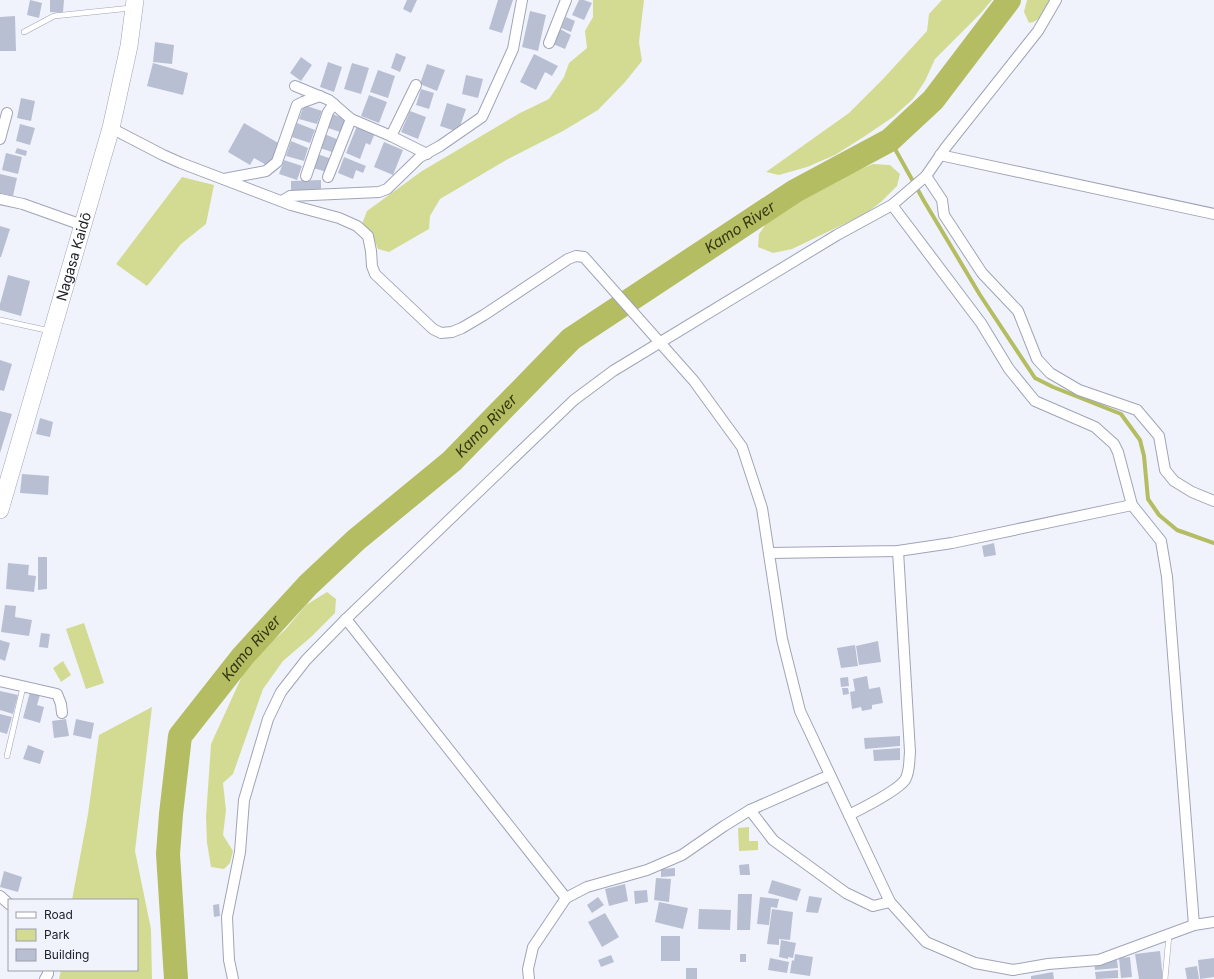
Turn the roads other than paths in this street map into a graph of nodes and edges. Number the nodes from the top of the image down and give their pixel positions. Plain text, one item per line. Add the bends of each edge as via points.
1 (522, 0) edge
2 (566, 0) edge
3 (1056, 0) edge
4 (134, 4) edge
5 (24, 32) dead end
6 (549, 42) dead end
7 (416, 85) dead end
8 (295, 86) dead end
9 (320, 96) junction
10 (334, 104) junction
11 (7, 113) dead end
12 (351, 119) junction
13 (111, 128) junction
14 (391, 136) junction
15 (0, 139) edge
16 (427, 154) junction
17 (940, 155) junction
18 (306, 176) dead end
19 (328, 178) dead end
20 (923, 178) junction
21 (224, 179) junction
22 (0, 199) edge
23 (282, 201) junction
24 (892, 205) junction
25 (1214, 214) edge
26 (82, 226) junction
27 (0, 320) edge
28 (52, 332) junction
29 (659, 342) junction
30 (1214, 501) edge
31 (1132, 505) junction
32 (0, 510) edge
33 (898, 550) junction
34 (770, 552) junction
35 (346, 619) junction
36 (0, 681) edge
37 (23, 687) junction
38 (62, 713) dead end
39 (7, 756) dead end
40 (830, 775) junction
41 (750, 810) junction
42 (849, 815) junction
43 (0, 896) edge
44 (566, 898) junction
45 (890, 902) junction
46 (8, 903) edge
47 (1214, 922) edge
48 (1194, 925) junction
49 (1169, 934) junction
50 (1020, 974) edge
51 (233, 979) edge
52 (529, 979) edge
53 (1165, 979) edge

1 - 16 street via 513,49 482,117
2 - 6 street
3 - 17 street via 1038,31
4 - 5 lane via 54,16
4 - 13 main road, Nagasa Kaidō via 129,46
7 - 14 street
8 - 9 street
9 - 10 street
9 - 21 street via 297,105 277,162 266,171
10 - 12 street
10 - 18 street via 328,112
11 - 15 street
12 - 14 street
12 - 19 street
13 - 21 street via 163,155
13 - 26 main road, Nagasa Kaidō
14 - 16 street
16 - 23 street via 387,189 379,192 290,196
17 - 20 street
17 - 25 street
20 - 24 street
20 - 30 street via 942,200 944,215 982,273 1018,311 1037,359 1050,373 1079,390 1137,410 1159,436 1165,470 1174,480 1192,492
21 - 23 street
22 - 26 street via 23,204
23 - 29 street via 357,226 368,236 375,274 433,329 441,333 462,328 576,256 584,257
24 - 29 street via 837,235
24 - 31 street via 981,323 1009,369 1035,401 1095,427 1114,444
26 - 28 main road, Nagasa Kaidō
27 - 28 lane
28 - 32 main road, Nagasa Kaidō
29 - 34 street via 694,381 742,447 762,508
29 - 35 street via 574,400
31 - 33 street via 952,543
31 - 48 street via 1161,541 1167,577
33 - 34 street
33 - 42 street via 909,770 906,779 897,787
34 - 40 street via 782,639 800,711
35 - 44 street
35 - 51 street via 306,660 281,692 268,719 244,800 240,852 227,917 229,960
36 - 37 street
37 - 38 street via 57,694
37 - 39 lane
40 - 41 street
40 - 42 street
41 - 44 street via 682,855 647,870 587,887
41 - 45 street via 773,840 846,892 873,906
42 - 45 street
43 - 46 street
44 - 52 street via 533,947 528,969
45 - 50 street via 926,942 975,963 1013,970
47 - 48 street
48 - 49 street
49 - 50 street via 1099,960 1048,964
49 - 53 lane

